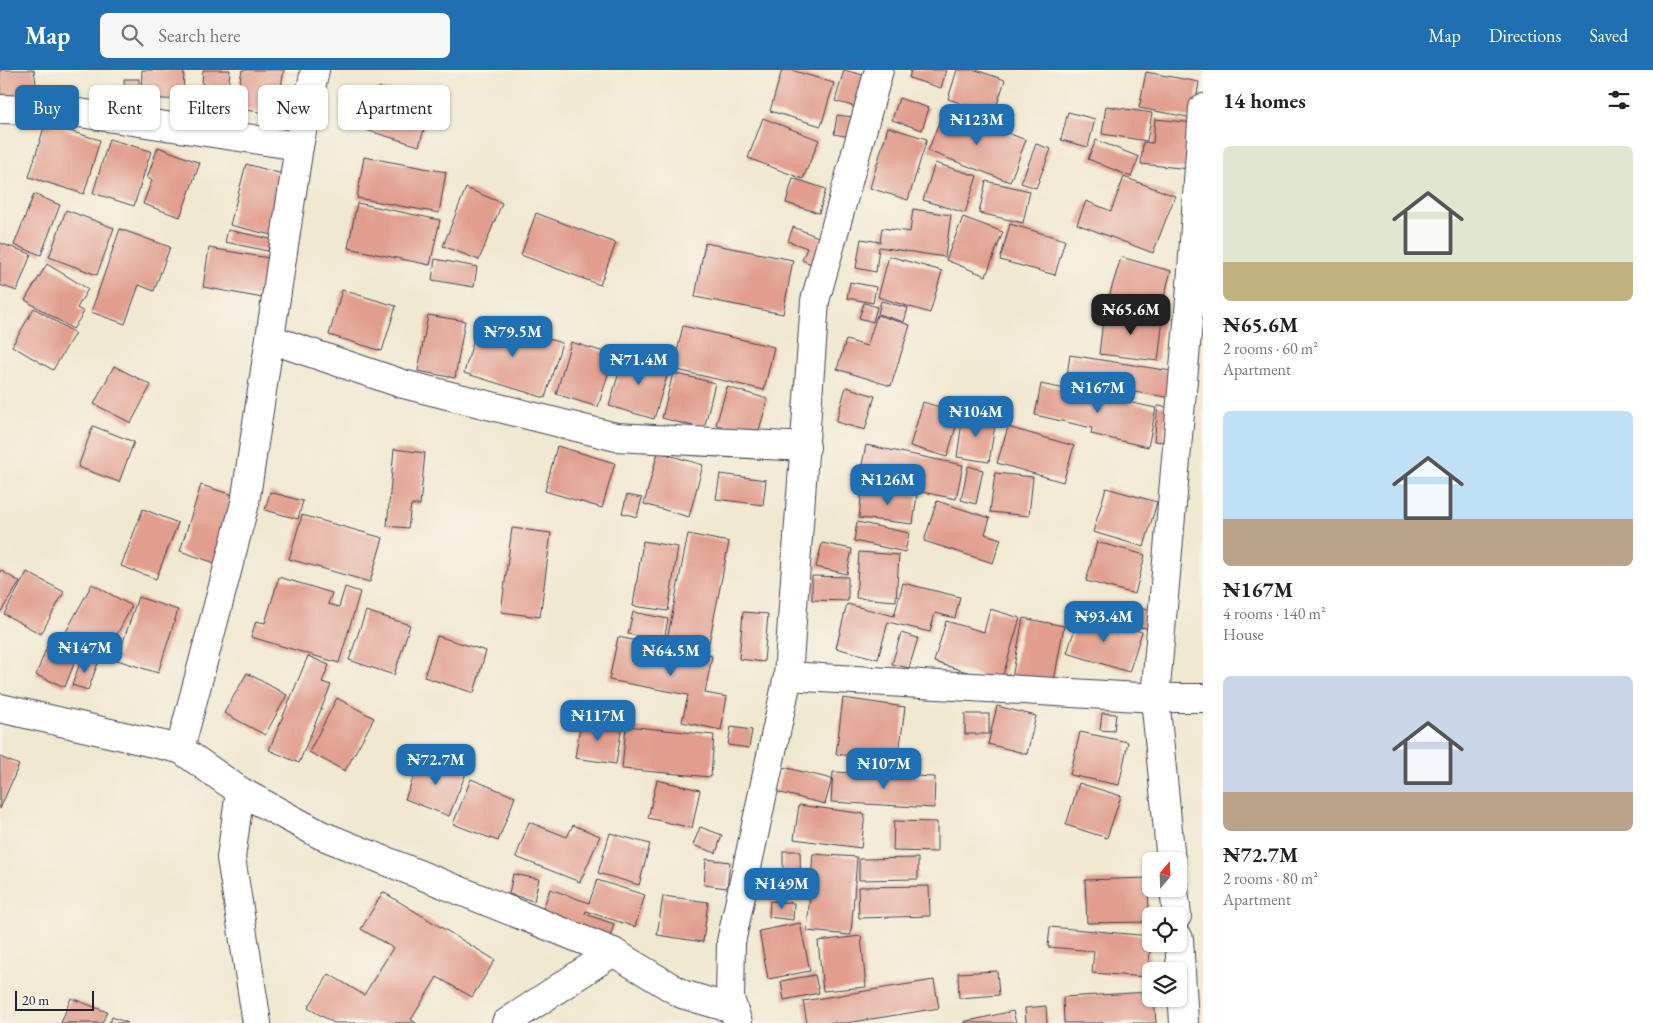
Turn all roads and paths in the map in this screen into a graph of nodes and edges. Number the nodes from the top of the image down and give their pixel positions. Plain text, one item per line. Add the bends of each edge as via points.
1 (315, 70) edge
2 (878, 70) edge
3 (1203, 108) edge
4 (0, 110) edge
5 (300, 146) junction
6 (270, 339) junction
7 (806, 447) junction
8 (788, 676) junction
9 (1155, 698) junction
10 (1203, 698) edge
11 (0, 708) edge
12 (180, 750) junction
13 (240, 791) junction
14 (1170, 852) edge
15 (613, 952) junction
16 (1180, 952) edge
17 (736, 1016) edge
18 (256, 1023) edge
19 (506, 1023) edge
20 (1184, 1023) edge

1 - 5 street
2 - 7 street via 815,301
3 - 9 street via 1190,300
4 - 5 street via 66,111
5 - 6 street
6 - 7 street via 403,384 616,437
6 - 12 street via 245,503
7 - 8 street
8 - 9 street
8 - 17 street via 731,942 730,999
9 - 10 street
9 - 14 street
11 - 12 street
12 - 13 street
13 - 15 street via 321,835
13 - 18 street via 231,858
15 - 17 street via 682,994
15 - 19 street
16 - 20 street

